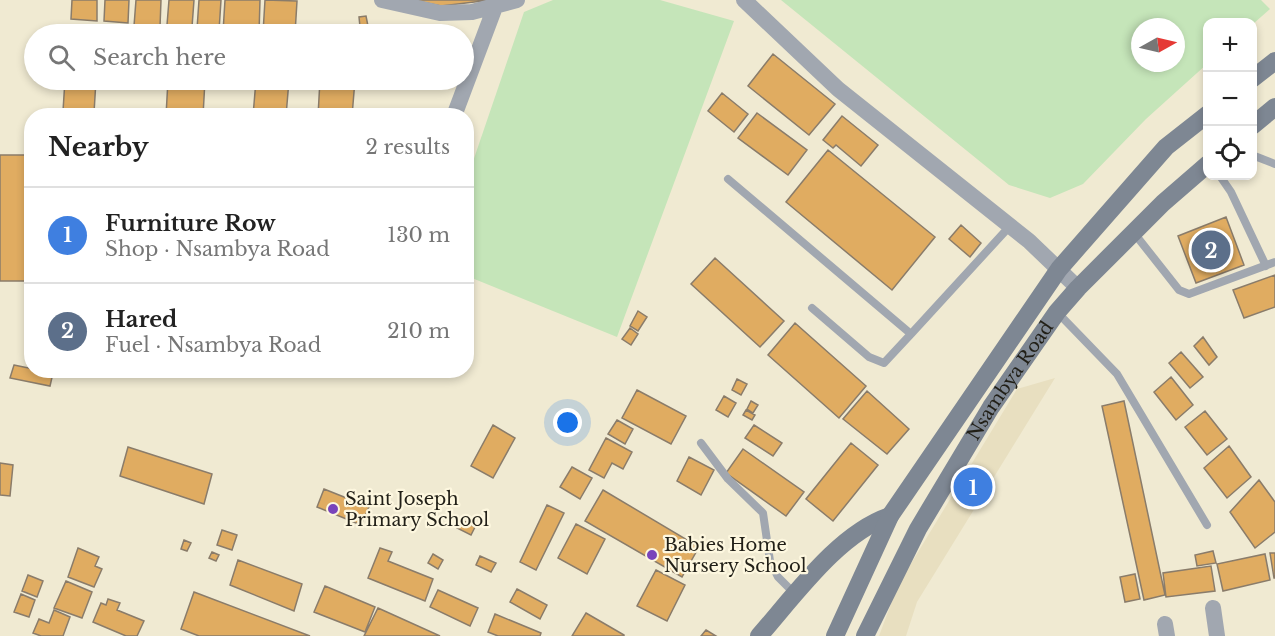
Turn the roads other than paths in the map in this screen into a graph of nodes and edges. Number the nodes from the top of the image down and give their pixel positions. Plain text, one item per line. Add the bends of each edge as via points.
1 (382, 0) edge
2 (517, 0) edge
3 (744, 0) edge
4 (495, 7) junction
5 (1275, 61) edge
6 (474, 63) edge
7 (1257, 75) edge
8 (464, 90) edge
9 (1275, 107) edge
10 (457, 108) edge
11 (1203, 118) edge
12 (1257, 122) edge
13 (1257, 156) edge
14 (1275, 164) edge
15 (1203, 169) edge
16 (728, 179) dead end
17 (1223, 180) edge
18 (1010, 226) junction
19 (1134, 232) junction
20 (1270, 264) edge
21 (1059, 270) junction
22 (1078, 288) junction
23 (812, 308) dead end
24 (1057, 312) junction
25 (911, 334) junction
26 (701, 443) dead end
27 (890, 516) junction
28 (1207, 525) dead end
29 (796, 595) junction
30 (1213, 608) dead end
31 (759, 636) edge
32 (835, 636) edge
33 (865, 636) edge
34 (1217, 636) edge

1 - 4 street via 440,13
2 - 4 street
3 - 18 street via 838,89
4 - 6 street
5 - 7 main road
8 - 10 street
9 - 12 main road
11 - 21 main road via 1166,147
13 - 14 lane
15 - 19 main road, Nsambya Road
16 - 25 lane
17 - 20 lane
18 - 21 street
18 - 25 lane
19 - 20 lane via 1179,290 1189,294
19 - 22 main road, Nsambya Road
21 - 22 street
21 - 27 main road
22 - 24 main road, Nsambya Road
23 - 25 lane via 868,357 884,363
24 - 28 lane via 1117,374
24 - 33 main road, Nsambya Road via 991,407 924,519
26 - 29 lane via 728,479 763,513 770,561 778,577
27 - 29 main road via 874,521 840,545
27 - 32 main road
29 - 31 main road
30 - 34 street

